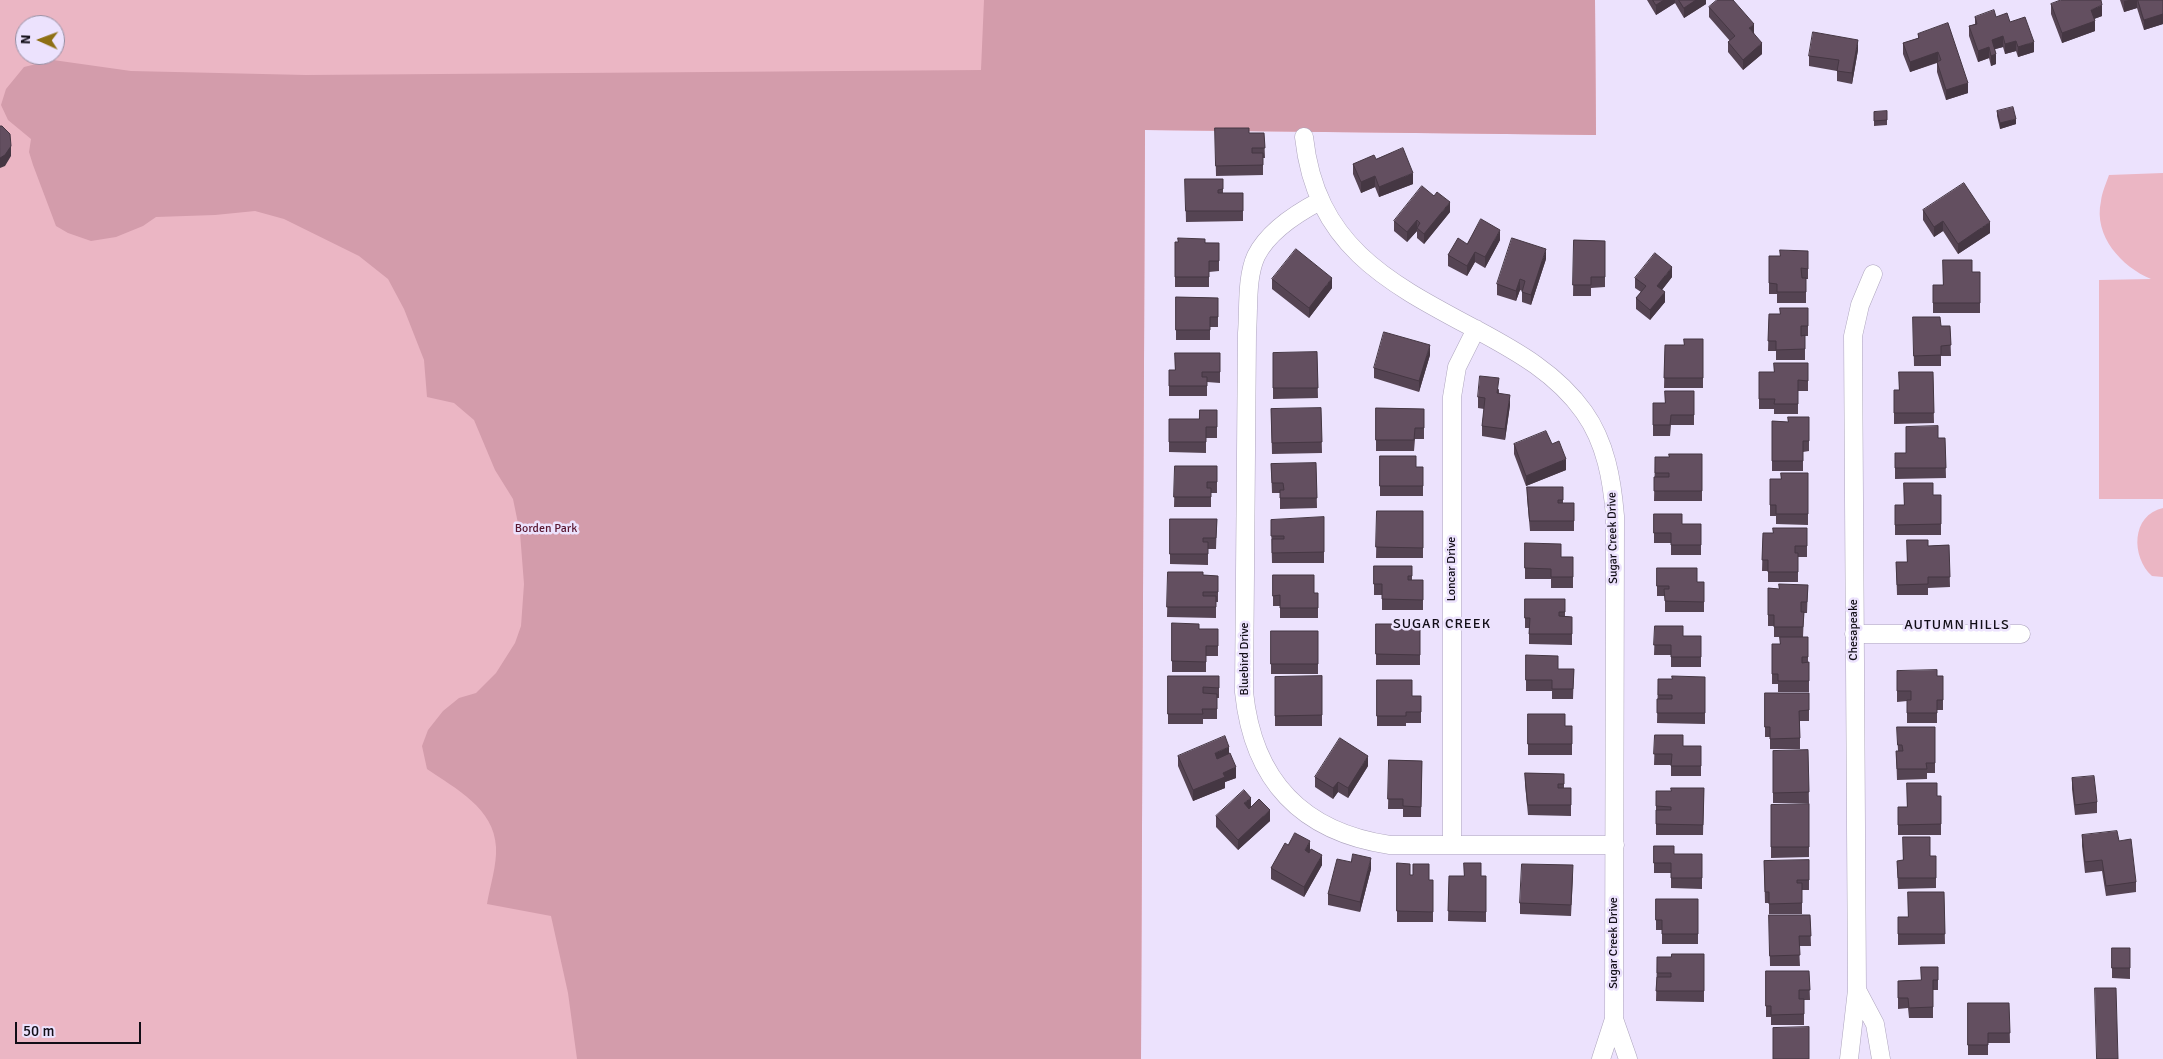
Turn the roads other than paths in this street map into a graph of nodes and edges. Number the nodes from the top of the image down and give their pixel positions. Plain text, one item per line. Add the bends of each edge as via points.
1 (1304, 138) dead end
2 (1320, 200) junction
3 (1873, 274) dead end
4 (1476, 329) junction
5 (1854, 634) junction
6 (2021, 634) dead end
7 (1452, 844) junction
8 (1614, 845) junction
9 (1857, 990) junction
10 (1614, 1019) junction
11 (1600, 1059) edge
12 (1628, 1059) edge
13 (1849, 1059) edge
14 (1881, 1059) edge

1 - 2 street, Sugar Creek Drive via 1307,161
2 - 4 street, Sugar Creek Drive via 1339,232 1367,264
2 - 7 street, Bluebird Drive via 1299,212 1269,239 1256,256 1250,281 1244,682 1248,722 1269,775 1290,800 1324,826 1366,841 1390,845
3 - 5 street, Chesapeake via 1852,336
4 - 7 street, Loncar Drive via 1456,367 1452,397
4 - 8 street, Sugar Creek Drive via 1527,358 1569,393 1595,430 1610,473 1615,516
5 - 6 street
5 - 9 street, Chesapeake
7 - 8 street, Bluebird Drive
8 - 10 street, Sugar Creek Drive
9 - 13 street, Chesapeake
9 - 14 street, Chesapeake via 1875,1024
10 - 11 street, Sugar Creek Drive
10 - 12 street, Sugar Creek Drive

